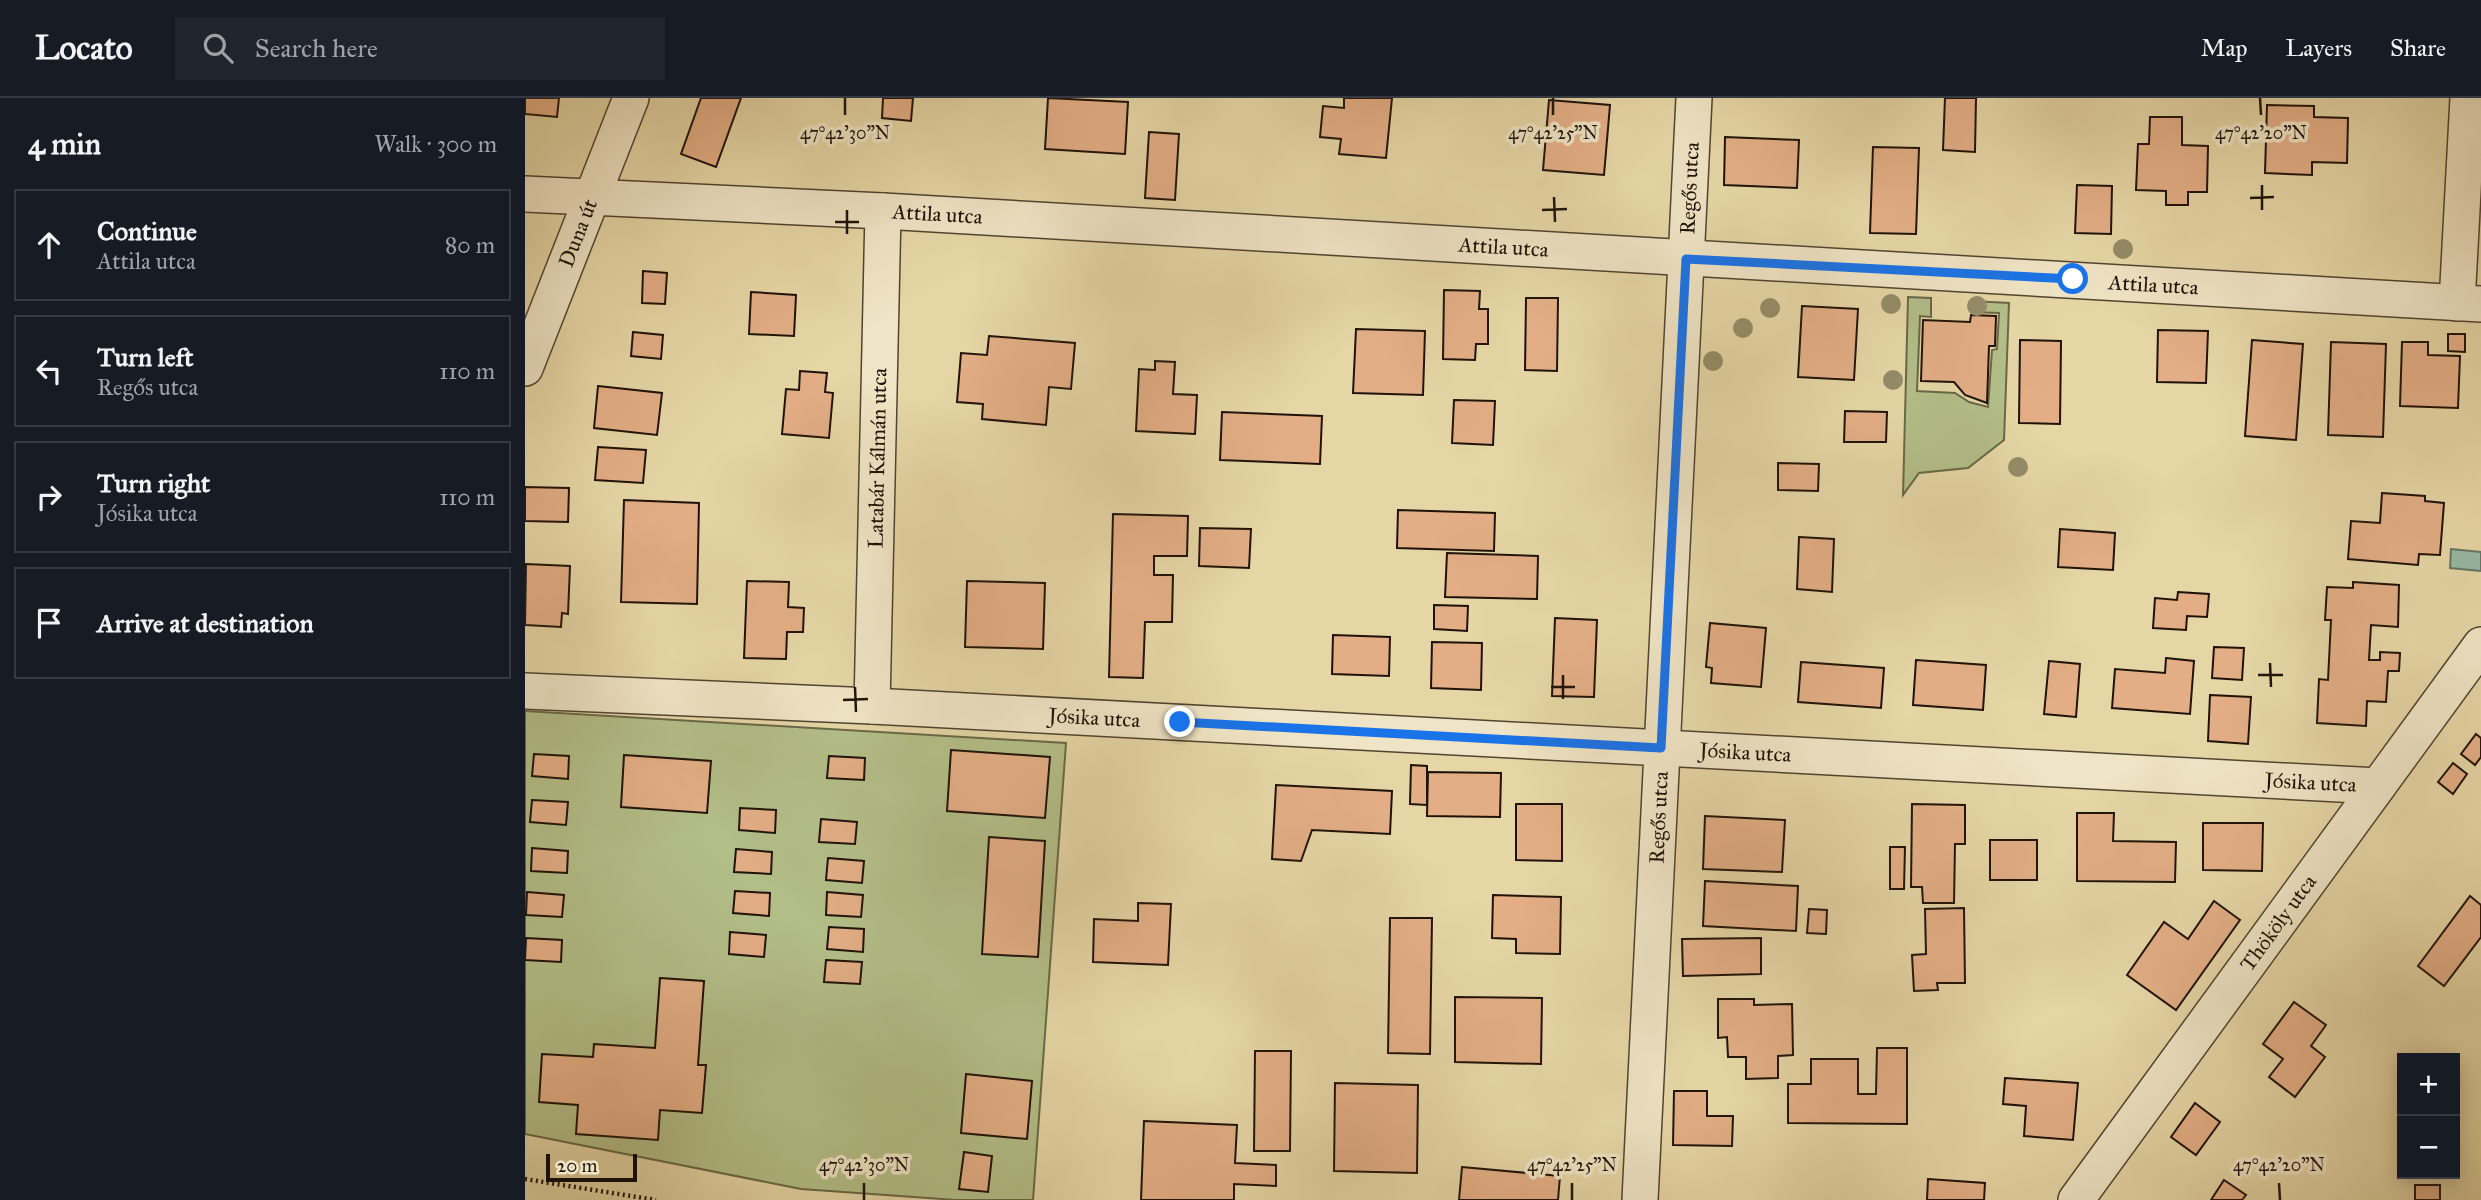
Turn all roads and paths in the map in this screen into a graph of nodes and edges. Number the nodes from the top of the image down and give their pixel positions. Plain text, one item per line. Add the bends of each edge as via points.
1 (631, 98) edge
2 (1694, 98) edge
3 (2468, 98) edge
4 (525, 194) edge
5 (592, 196) junction
6 (883, 211) junction
7 (1686, 259) junction
8 (2469, 303) edge
9 (525, 369) edge
10 (2481, 645) edge
11 (525, 691) edge
12 (872, 706) junction
13 (1661, 748) junction
14 (2378, 786) junction
15 (525, 1179) edge
16 (656, 1200) edge
17 (1640, 1200) edge
18 (2076, 1200) edge

1 - 5 street, Duna út
2 - 7 street, Regős utca
3 - 8 street
4 - 5 street, Attila utca
5 - 6 street, Attila utca
5 - 9 street, Duna út
6 - 7 street, Attila utca
6 - 12 street, Latabár Kálmán utca
7 - 8 street, Attila utca
7 - 13 street, Regős utca
10 - 14 street, Thököly utca
11 - 12 street, Jósika utca
12 - 13 street, Jósika utca
13 - 14 street, Jósika utca
13 - 17 street, Regős utca
14 - 18 street, Thököly utca
15 - 16 path

